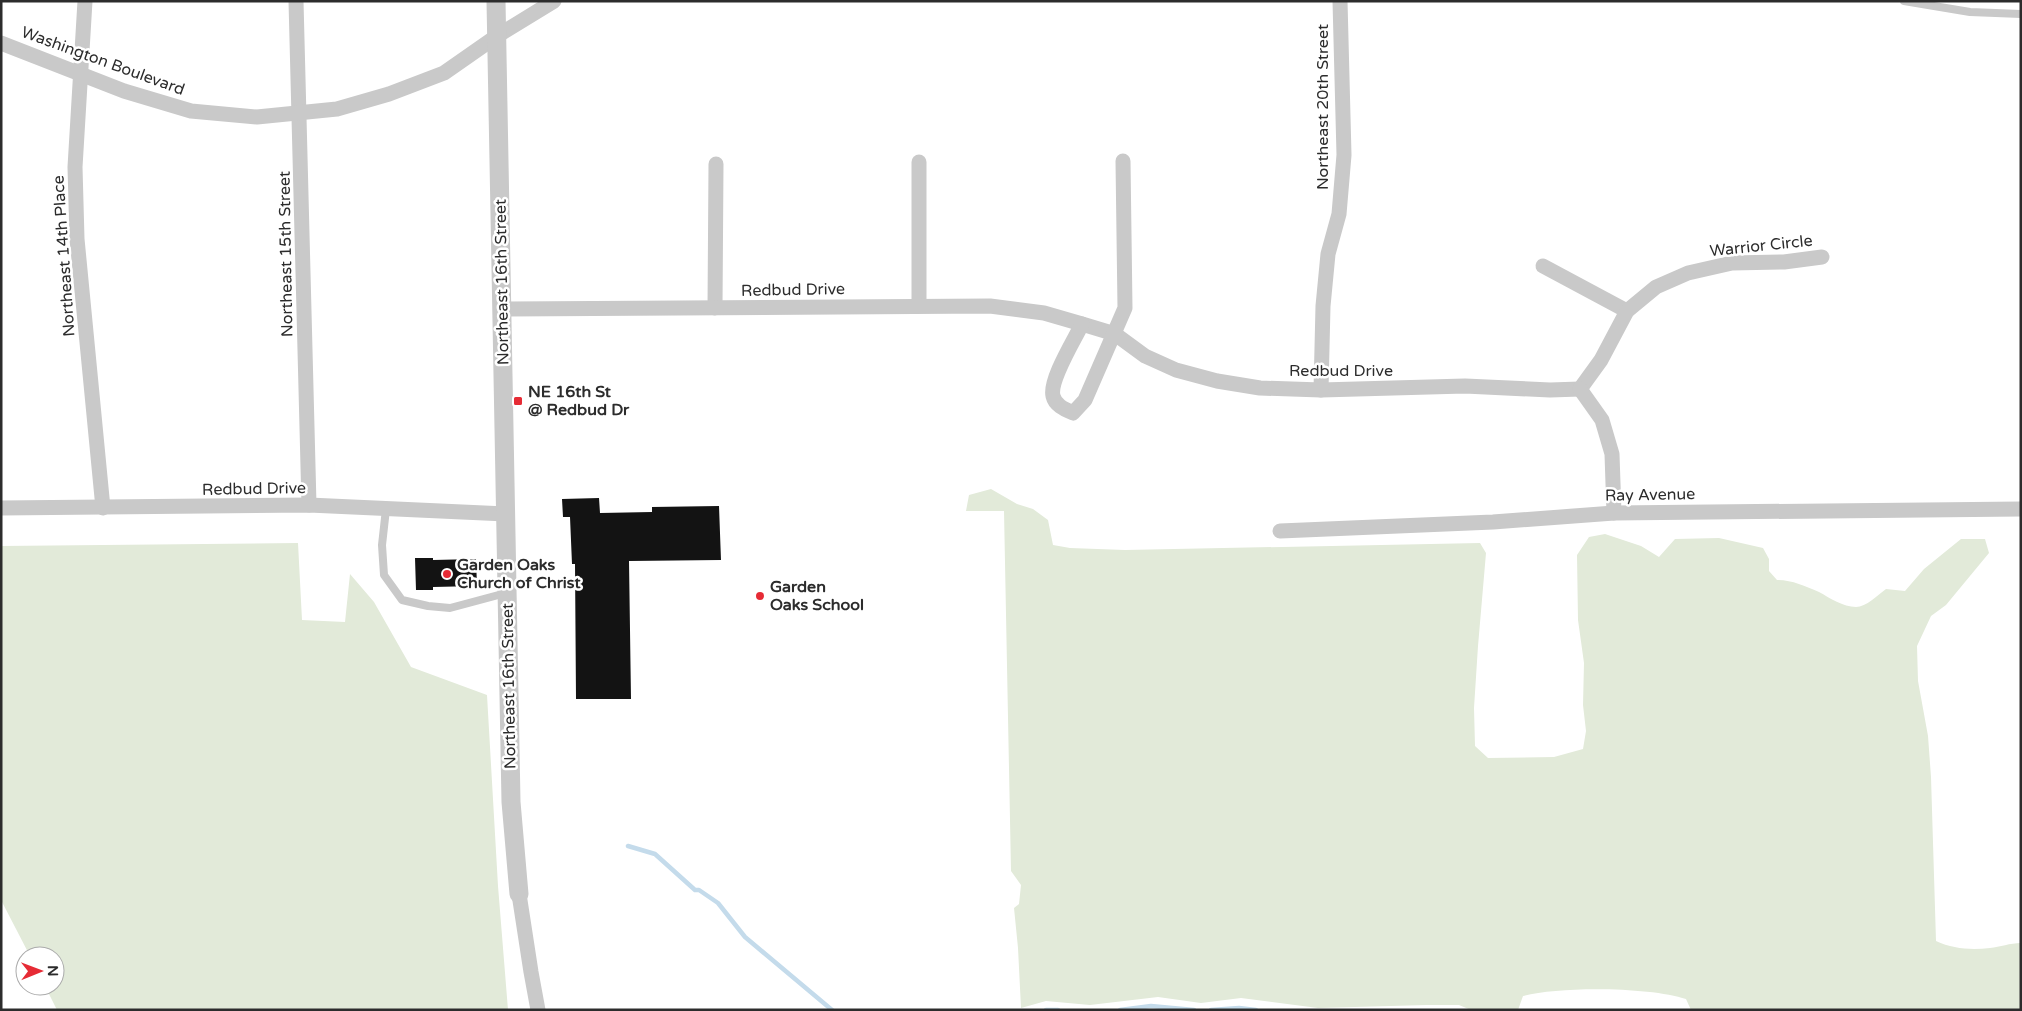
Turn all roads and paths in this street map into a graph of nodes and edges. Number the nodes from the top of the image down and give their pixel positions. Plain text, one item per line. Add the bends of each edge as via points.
1 (85, 1) edge
2 (296, 1) edge
3 (496, 1) edge
4 (554, 1) edge
5 (1340, 1) edge
6 (1904, 1) edge
7 (1916, 2) edge
8 (2021, 14) edge
9 (497, 36) junction
10 (1, 43) edge
11 (80, 74) junction
12 (300, 114) junction
13 (1123, 161) dead end
14 (919, 162) dead end
15 (716, 164) dead end
16 (1822, 257) dead end
17 (1543, 266) dead end
18 (919, 306) junction
19 (715, 308) junction
20 (502, 310) junction
21 (1627, 311) junction
22 (1082, 324) junction
23 (1115, 334) junction
24 (1321, 390) junction
25 (1580, 390) junction
26 (309, 505) junction
27 (1, 508) edge
28 (103, 508) junction
29 (386, 509) junction
30 (2021, 509) edge
31 (1614, 513) junction
32 (506, 514) junction
33 (1280, 531) dead end
34 (508, 593) junction
35 (519, 894) joint
36 (538, 1010) edge

1 - 11 street, Northeast 14th Place
2 - 12 street, Northeast 15th Street
3 - 9 street, Northeast 16th Street
4 - 9 street, Washington Boulevard
5 - 24 street, Northeast 20th Street via 1344,154 1340,214 1328,254
6 - 7 lane
7 - 8 lane via 1970,12
9 - 12 street, Washington Boulevard via 444,73 337,109
9 - 20 street, Northeast 16th Street
10 - 11 street, Washington Boulevard
11 - 12 street, Washington Boulevard via 191,111 257,117
11 - 28 street, Northeast 14th Place via 75,167 77,239
12 - 26 street, Northeast 15th Street
13 - 23 street via 1124,308
14 - 18 street
15 - 19 street
16 - 21 street, Warrior Circle via 1732,263 1688,273 1656,288
17 - 21 street
18 - 19 street, Redbud Drive
18 - 22 street, Redbud Drive via 990,306 1044,313
19 - 20 street, Redbud Drive
20 - 32 street, Northeast 16th Street
21 - 25 street, Warrior Circle via 1601,360
22 - 23 street, Redbud Drive
22 - 23 street via 1056,374 1053,395 1060,408 1073,413 1085,400
23 - 24 street, Redbud Drive via 1145,356 1176,370 1260,388
24 - 25 street, Redbud Drive via 1465,386
25 - 31 street via 1602,420 1612,454
26 - 28 street, Redbud Drive
26 - 29 street, Redbud Drive
27 - 28 street, Redbud Drive
29 - 32 street, Redbud Drive
29 - 34 lane via 382,545 384,575 402,600 450,608
30 - 31 street, Ray Avenue
31 - 33 street, Ray Avenue
32 - 34 street, Northeast 16th Street
34 - 35 street, Northeast 16th Street via 511,802
35 - 36 street, Northeast 16th Street

